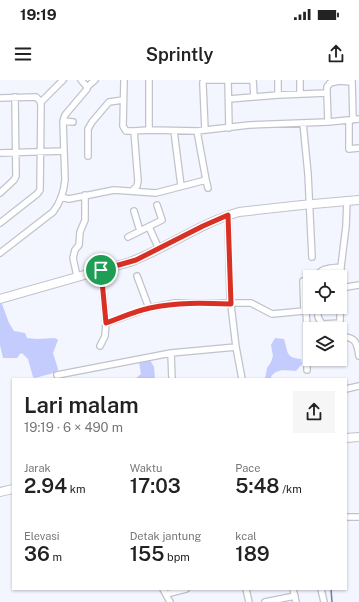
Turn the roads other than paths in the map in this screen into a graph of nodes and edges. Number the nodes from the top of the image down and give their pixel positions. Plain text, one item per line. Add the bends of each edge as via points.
1 (63, 80) edge
2 (81, 80) edge
3 (95, 80) edge
4 (124, 80) edge
5 (148, 80) edge
6 (205, 80) edge
7 (253, 80) edge
8 (278, 80) edge
9 (300, 80) edge
10 (228, 81) junction
11 (352, 81) edge
12 (87, 87) junction
13 (327, 93) junction
14 (300, 94) junction
15 (278, 95) junction
16 (254, 97) junction
17 (0, 98) edge
18 (15, 98) junction
19 (229, 99) junction
20 (123, 100) junction
21 (41, 102) junction
22 (354, 120) edge
23 (63, 121) junction
24 (73, 122) dead end
25 (328, 122) junction
26 (303, 123) junction
27 (229, 128) junction
28 (150, 130) junction
29 (205, 130) junction
30 (174, 131) junction
31 (197, 131) junction
32 (134, 132) junction
33 (359, 148) edge
34 (64, 151) junction
35 (40, 152) junction
36 (0, 153) edge
37 (16, 153) junction
38 (88, 156) dead end
39 (206, 180) junction
40 (181, 186) junction
41 (208, 188) dead end
42 (132, 191) junction
43 (0, 193) edge
44 (85, 195) junction
45 (61, 197) junction
46 (347, 200) junction
47 (359, 200) edge
48 (308, 204) junction
49 (157, 205) dead end
50 (134, 211) dead end
51 (228, 215) junction
52 (0, 223) edge
53 (149, 227) junction
54 (140, 231) junction
55 (128, 237) dead end
56 (159, 249) junction
57 (0, 253) edge
58 (312, 257) dead end
59 (341, 267) joint
60 (101, 270) junction
61 (322, 270) edge
62 (77, 276) junction
63 (137, 276) dead end
64 (359, 285) edge
65 (347, 287) edge
66 (0, 299) edge
67 (231, 304) junction
68 (149, 308) junction
69 (303, 311) edge
70 (106, 323) junction
71 (347, 338) edge
72 (100, 346) dead end
73 (236, 347) junction
74 (171, 353) junction
75 (359, 356) edge
76 (307, 366) edge
77 (307, 370) dead end
78 (57, 375) dead end
79 (172, 378) edge
80 (242, 378) edge
81 (359, 386) edge
82 (347, 389) edge
83 (359, 437) edge
84 (347, 438) edge
85 (12, 489) edge
86 (0, 492) edge
87 (347, 517) edge
88 (359, 517) edge
89 (179, 590) edge
90 (246, 590) edge
91 (321, 590) edge
92 (165, 592) edge
93 (296, 599) edge
94 (170, 602) edge
95 (249, 602) edge
96 (265, 602) edge
97 (324, 602) edge

1 - 21 street
2 - 12 street
3 - 12 street
4 - 20 street
5 - 28 street
6 - 10 street
6 - 29 street
7 - 10 street
7 - 16 street
8 - 15 street
9 - 14 street
10 - 19 street
11 - 13 street via 332,82
11 - 22 street
12 - 23 street
13 - 14 street
13 - 25 street
14 - 15 street
15 - 16 street
16 - 19 street
17 - 18 street
18 - 21 street via 36,97
18 - 37 street
19 - 27 street
20 - 32 street via 124,128
20 - 38 street via 109,102 92,122 88,129
21 - 35 street
22 - 25 street
22 - 33 street via 349,149
23 - 24 street
23 - 34 street
25 - 26 street
26 - 27 street
26 - 48 street
27 - 29 street
28 - 30 street
28 - 32 street
29 - 31 street
30 - 31 street
30 - 40 street
31 - 39 street
32 - 42 street via 138,181
34 - 35 street
34 - 45 street via 65,180
35 - 37 street
35 - 52 street via 39,192
36 - 37 street
37 - 43 street via 15,178
39 - 40 street
39 - 41 street
40 - 42 street via 156,193
42 - 44 street via 114,190
44 - 45 street via 69,199
44 - 62 street via 86,220 73,258
45 - 57 street via 53,212
46 - 47 street
46 - 48 street
46 - 59 street
48 - 51 street
48 - 58 street
49 - 53 street via 162,220
50 - 54 street
51 - 56 street
51 - 67 street
53 - 54 street
53 - 56 street
54 - 55 street
56 - 60 street via 130,262
59 - 61 street
60 - 62 street
60 - 70 street
62 - 66 street
63 - 68 street
64 - 65 street
67 - 68 street via 180,303
67 - 69 street via 251,303 272,314
67 - 73 street
68 - 70 street
70 - 72 street via 105,336
71 - 75 street via 352,338 357,345
73 - 74 street
73 - 80 street
74 - 78 street
74 - 79 street
76 - 77 street
81 - 82 street
83 - 84 street
85 - 86 street
87 - 88 street
89 - 92 street
90 - 95 street
91 - 97 street
92 - 94 street
93 - 96 street

